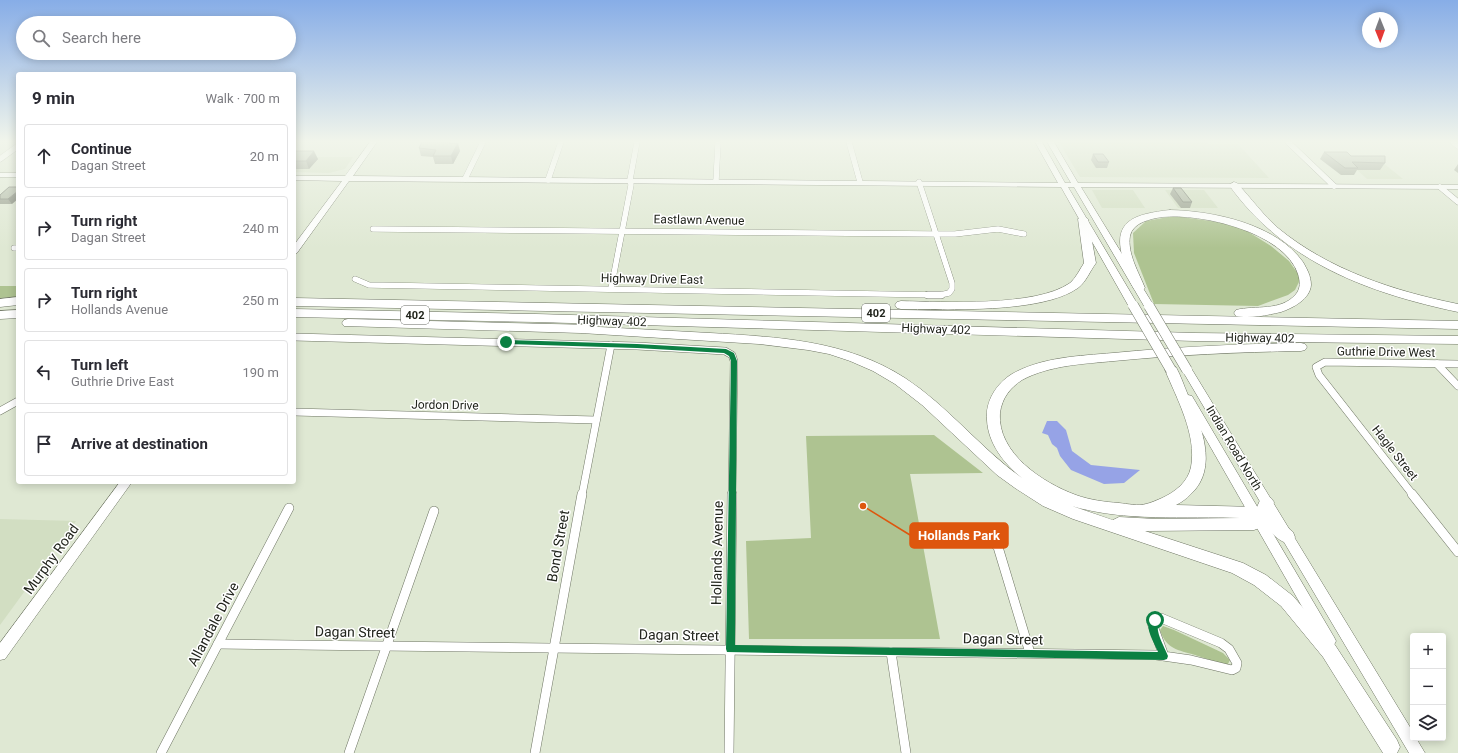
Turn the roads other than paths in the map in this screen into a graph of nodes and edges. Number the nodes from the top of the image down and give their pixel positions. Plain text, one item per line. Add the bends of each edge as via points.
1 (549, 177) edge
2 (716, 177) edge
3 (859, 177) edge
4 (1058, 177) edge
5 (1070, 177) edge
6 (1325, 177) edge
7 (296, 178) edge
8 (347, 178) junction
9 (465, 179) joint
10 (548, 180) junction
11 (630, 180) junction
12 (716, 181) junction
13 (860, 182) junction
14 (919, 182) junction
15 (1062, 185) junction
16 (1075, 185) junction
17 (1234, 185) junction
18 (1334, 186) junction
19 (1440, 187) junction
20 (1458, 187) edge
21 (1458, 202) edge
22 (1083, 219) junction
23 (373, 229) dead end
24 (621, 230) junction
25 (935, 234) junction
26 (1024, 234) dead end
27 (296, 248) edge
28 (354, 279) dead end
29 (1139, 288) junction
30 (611, 289) junction
31 (16, 302) edge
32 (296, 302) edge
33 (323, 302) junction
34 (0, 303) edge
35 (893, 305) junction
36 (1458, 308) edge
37 (16, 314) edge
38 (296, 314) edge
39 (0, 315) edge
40 (536, 318) junction
41 (16, 319) edge
42 (0, 320) edge
43 (296, 321) edge
44 (1458, 325) edge
45 (573, 329) junction
46 (1458, 334) edge
47 (296, 337) edge
48 (1458, 340) edge
49 (611, 345) junction
50 (1334, 346) junction
51 (1458, 347) edge
52 (1437, 364) junction
53 (1458, 364) edge
54 (1316, 367) joint
55 (1171, 370) junction
56 (1458, 386) edge
57 (16, 402) edge
58 (0, 411) edge
59 (296, 412) edge
60 (596, 420) junction
61 (125, 484) edge
62 (289, 508) dead end
63 (1126, 510) junction
64 (434, 512) dead end
65 (1260, 513) junction
66 (1091, 520) junction
67 (985, 534) dead end
68 (1287, 537) joint
69 (1458, 552) edge
70 (218, 644) junction
71 (386, 646) junction
72 (554, 648) junction
73 (730, 649) junction
74 (891, 652) junction
75 (1030, 653) junction
76 (0, 654) edge
77 (1164, 656) junction
78 (1391, 750) edge
79 (161, 753) edge
80 (349, 753) edge
81 (534, 753) edge
82 (729, 753) edge
83 (906, 753) edge
84 (1418, 753) edge

1 - 10 street
2 - 12 street
3 - 13 street
4 - 15 main road, Indian Road North
5 - 16 main road, Indian Road North
6 - 18 street
7 - 8 main road
8 - 9 main road
8 - 27 main road
9 - 10 main road
10 - 11 main road
11 - 12 main road
11 - 24 street
12 - 13 main road
13 - 14 main road
14 - 15 main road
14 - 25 street
15 - 16 main road
15 - 22 main road, Indian Road North
16 - 17 main road
16 - 29 main road, Indian Road North
17 - 18 main road
17 - 36 highway via 1274,230 1301,250 1376,286 1416,299
18 - 19 main road
19 - 20 main road
19 - 21 street
22 - 35 highway via 1090,263 1081,278 1064,291 1038,299 1013,302
22 - 55 main road, Indian Road North, bridge
23 - 24 street, Eastlawn Avenue
24 - 25 street, Eastlawn Avenue
24 - 30 street
25 - 26 street, Eastlawn Avenue via 998,229
25 - 30 street, Highway Drive East via 952,283 949,293 940,295
28 - 30 street, Highway Drive East via 369,285
29 - 35 highway via 1125,245 1125,233 1132,224 1144,218 1173,213 1214,218 1259,233 1295,259 1303,270 1306,282 1303,293 1289,304 1271,310 1251,312
29 - 65 main road, Indian Road North, bridge via 1187,370
31 - 34 highway
32 - 33 highway, Highway 402 / 402
33 - 35 highway via 448,300
33 - 44 highway, Highway 402 / 402
37 - 39 highway
38 - 40 highway, Highway 402 / 402
40 - 46 highway via 638,318 1191,332
40 - 48 highway, Highway 402 / 402 via 1051,334
41 - 42 highway
43 - 45 highway
45 - 50 highway via 817,332
45 - 66 highway via 791,342 832,350 865,361 915,392 1002,472 1056,506
47 - 49 street
49 - 60 street, Bond Street
49 - 73 street, Hollands Avenue via 726,351 732,354 734,361
50 - 51 highway
50 - 63 highway via 1195,351 1070,362 1031,370 1004,387 994,406 994,424 1001,444 1017,465 1040,484 1067,498 1091,506
52 - 53 street, Guthrie Drive West
52 - 54 street, Guthrie Drive West via 1325,362
52 - 56 street
54 - 69 street, Hagle Street via 1319,375
55 - 63 highway via 1199,443 1197,475 1183,493 1174,499 1154,508
55 - 65 main road, Indian Road North
57 - 58 street
59 - 60 street, Jordon Drive
60 - 72 street, Bond Street
61 - 76 main road, Murphy Road
62 - 70 street, Allandale Drive
63 - 65 highway
64 - 71 street
65 - 66 highway via 1254,524 1229,526 1131,524
65 - 68 highway
65 - 78 main road, Indian Road North
66 - 78 highway via 1238,568 1260,580 1287,601 1329,651
67 - 75 street via 998,547
68 - 84 main road
70 - 71 street, Dagan Street
70 - 79 street, Allandale Drive
71 - 72 street, Dagan Street
71 - 80 street
72 - 73 street, Dagan Street
72 - 81 street, Bond Street
73 - 74 street, Dagan Street
73 - 82 street, Hollands Avenue
74 - 75 street, Dagan Street
74 - 83 street
75 - 77 street, Dagan Street
77 - 77 street, Dagan Street via 1152,623 1161,618 1221,643 1229,649 1237,663 1236,668 1232,670

